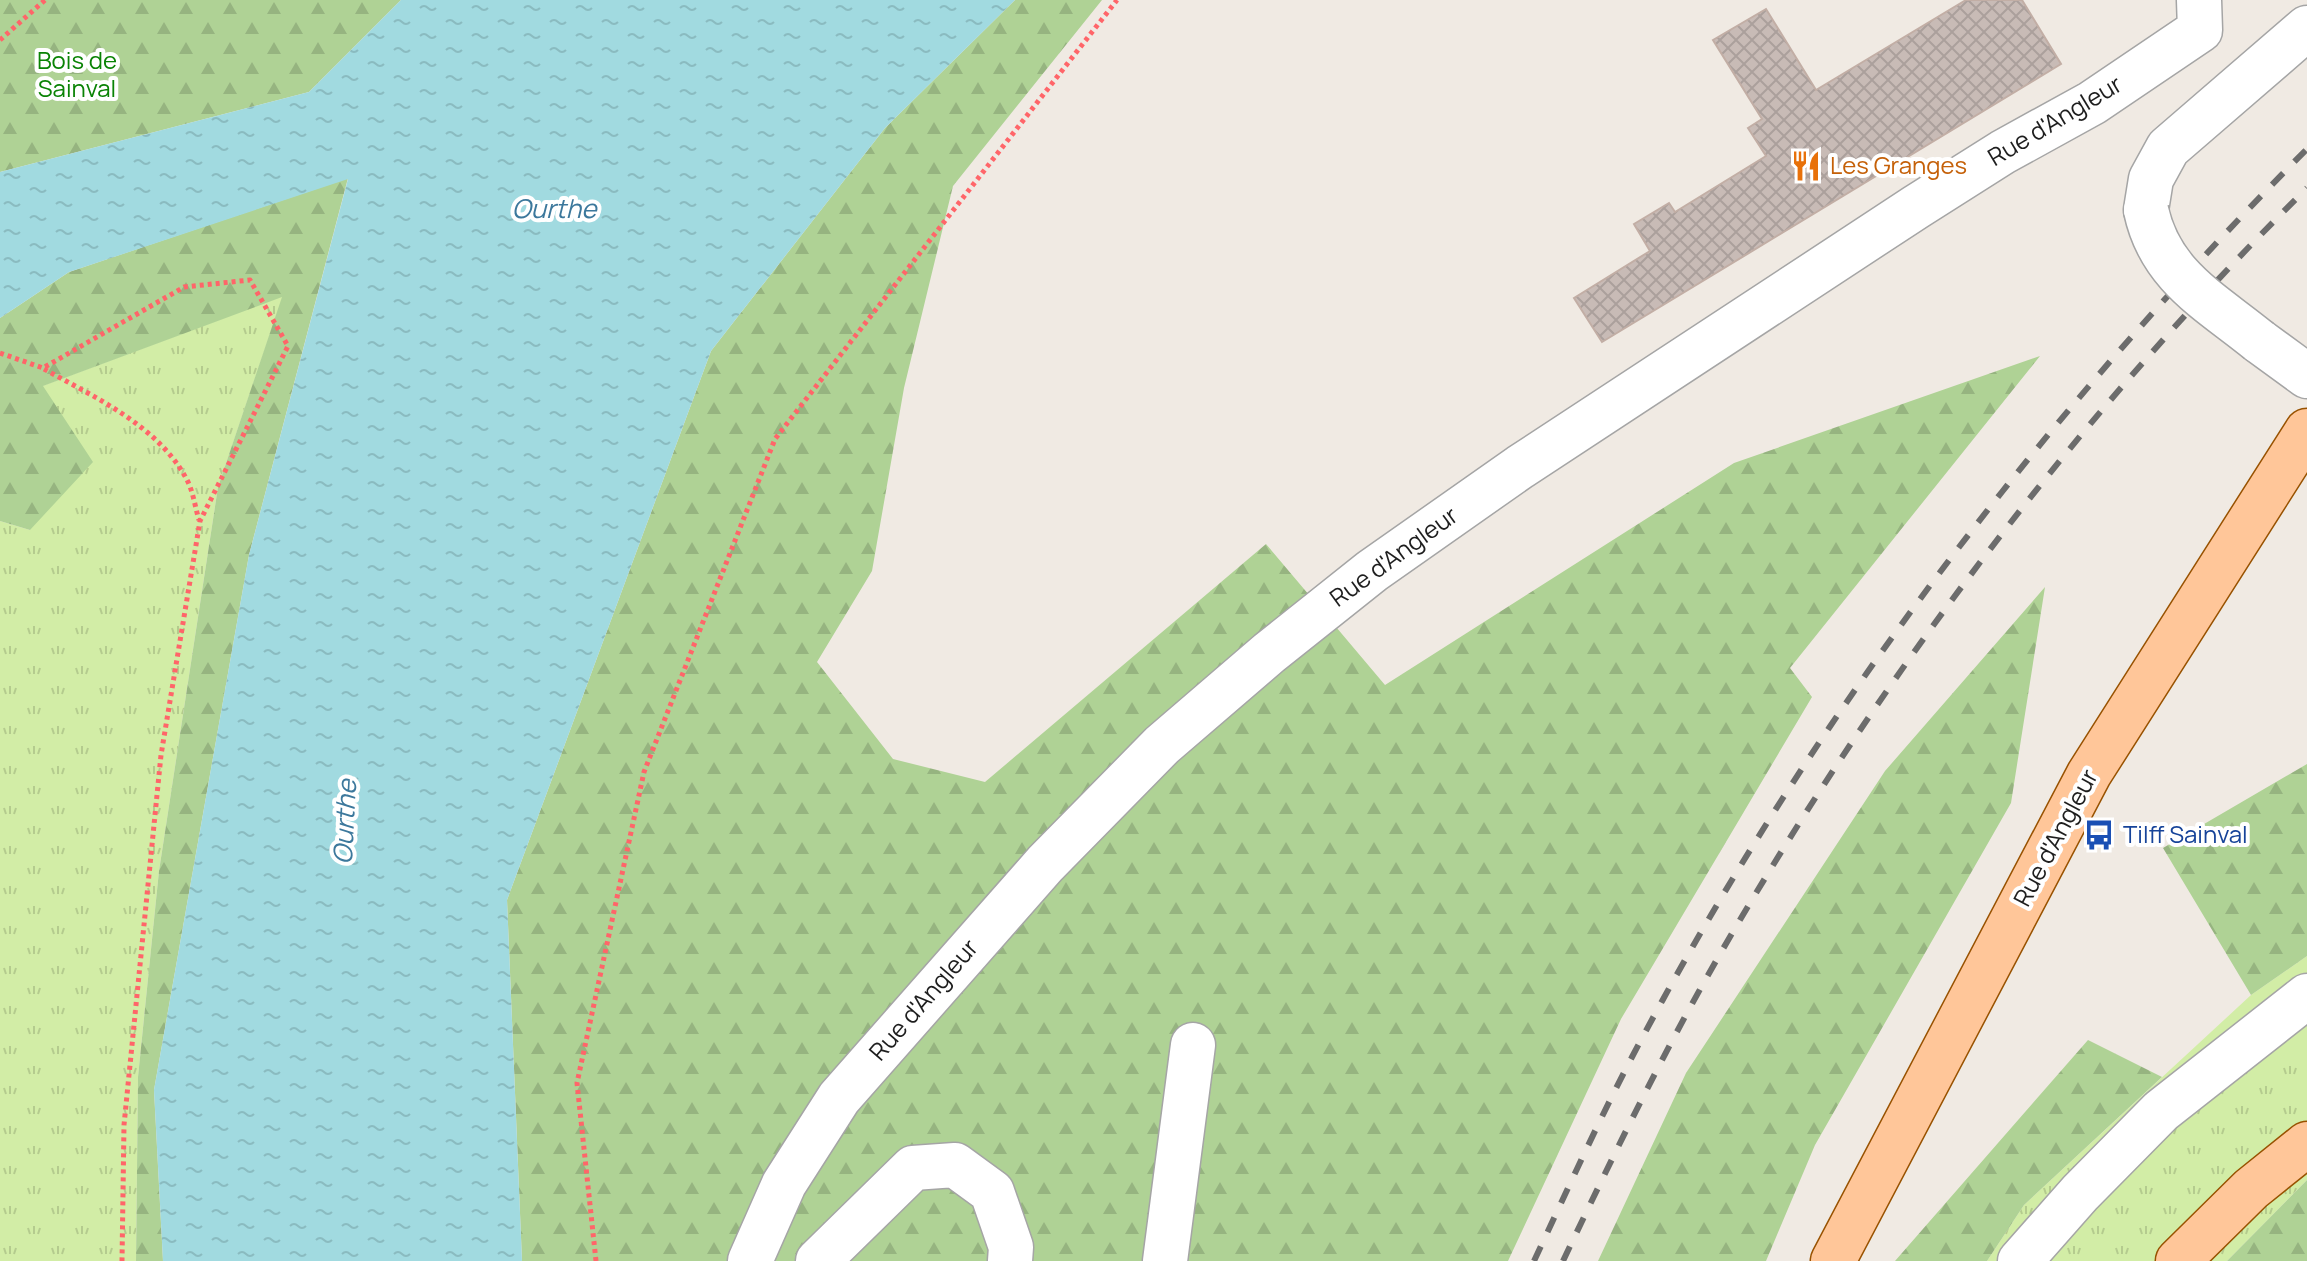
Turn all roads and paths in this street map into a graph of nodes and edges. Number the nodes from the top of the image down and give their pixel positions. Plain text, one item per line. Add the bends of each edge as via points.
1 (45, 0) edge
2 (1117, 0) edge
3 (2200, 15) edge
4 (2307, 28) edge
5 (0, 40) edge
6 (0, 353) edge
7 (43, 368) junction
8 (2307, 376) edge
9 (2307, 431) edge
10 (200, 521) junction
11 (2307, 996) edge
12 (1193, 1045) dead end
13 (2307, 1144) edge
14 (122, 1261) edge
15 (596, 1261) edge
16 (750, 1261) edge
17 (818, 1261) edge
18 (1010, 1261) edge
19 (1165, 1261) edge
20 (1833, 1261) edge
21 (2020, 1261) edge
22 (2178, 1261) edge

1 - 5 path
2 - 15 path via 775,439 644,772 577,1083
3 - 16 street, Rue d'Angleur via 2092,103 1929,199 1520,467 1372,571 1257,663 1162,745 1045,864 849,1087 784,1184
4 - 8 street, bridge via 2168,148 2151,179 2146,210 2152,238 2168,267
6 - 7 path
7 - 10 path via 109,405 155,440 186,479
7 - 10 path via 184,287 250,280 288,346
9 - 20 main road, Rue d'Angleur via 2089,774
10 - 14 path via 161,755 124,1125
11 - 21 street via 2161,1111
12 - 19 street
13 - 22 main road via 2251,1189
17 - 18 street via 913,1168 955,1165 992,1192 1011,1247

